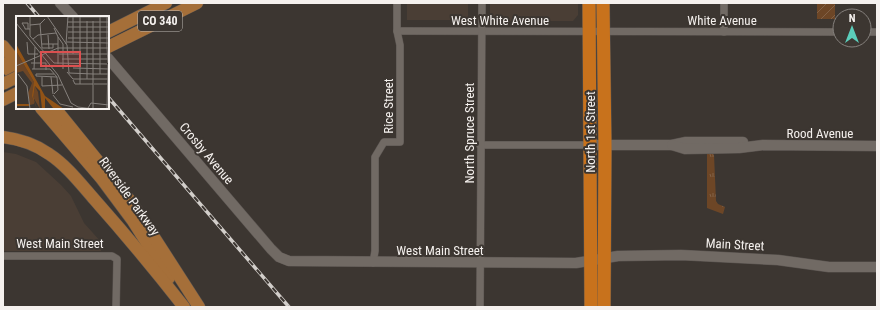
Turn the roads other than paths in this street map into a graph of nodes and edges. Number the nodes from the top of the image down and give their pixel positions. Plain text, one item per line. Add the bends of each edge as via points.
1 (60, 3) edge
2 (166, 3) edge
3 (197, 3) edge
4 (397, 3) edge
5 (482, 3) edge
6 (589, 3) edge
7 (603, 3) edge
8 (724, 3) edge
9 (72, 16) edge
10 (112, 30) edge
11 (397, 31) junction
12 (482, 32) junction
13 (589, 32) junction
14 (603, 32) junction
15 (724, 32) junction
16 (832, 32) edge
17 (3, 46) edge
18 (109, 47) edge
19 (109, 59) edge
20 (16, 62) edge
21 (3, 63) edge
22 (16, 77) edge
23 (16, 78) edge
24 (3, 84) edge
25 (42, 109) edge
26 (55, 109) edge
27 (3, 137) edge
28 (480, 145) junction
29 (589, 145) junction
30 (604, 146) junction
31 (877, 146) edge
32 (3, 256) edge
33 (604, 258) junction
34 (289, 261) joint
35 (591, 261) junction
36 (373, 262) junction
37 (480, 263) junction
38 (877, 267) edge
39 (116, 307) edge
40 (184, 307) edge
41 (188, 307) edge
42 (199, 307) edge
43 (480, 307) edge
44 (591, 307) edge
45 (604, 307) edge

1 - 9 street
2 - 10 main road, CO 340
3 - 18 main road, CO 340
4 - 11 street, Rice Street
5 - 12 street, North Spruce Street
6 - 13 highway, North 1st Street
7 - 14 highway, North 1st Street
8 - 15 street
11 - 12 street, West White Avenue
11 - 36 street, Rice Street via 400,45 400,142 384,142 375,158
12 - 13 street, West White Avenue
12 - 28 street, North Spruce Street
13 - 14 street, West White Avenue
13 - 29 highway, North 1st Street
14 - 15 street, White Avenue
14 - 30 highway, North 1st Street
15 - 16 street, White Avenue
17 - 20 main road
19 - 34 street, Crosby Avenue via 271,249 279,257
21 - 22 main road
23 - 24 main road, bridge
25 - 41 main road, Riverside Parkway via 129,215
26 - 42 main road, Riverside Parkway via 132,203
27 - 40 main road via 35,146 48,153 66,169 126,235
28 - 29 street
28 - 37 street, North Spruce Street
29 - 30 street, Rood Avenue
29 - 35 highway, North 1st Street
30 - 31 street, Rood Avenue via 672,145 685,149 763,145
30 - 33 highway, North 1st Street
32 - 39 street, West Main Street via 112,256 117,259
33 - 35 street, Main Street
33 - 38 street, Main Street via 701,256 778,260 829,267
33 - 45 highway, North 1st Street
34 - 36 street, West Main Street
35 - 37 street, West Main Street
35 - 44 highway, North 1st Street
36 - 37 street, West Main Street
37 - 43 street, North Spruce Street

